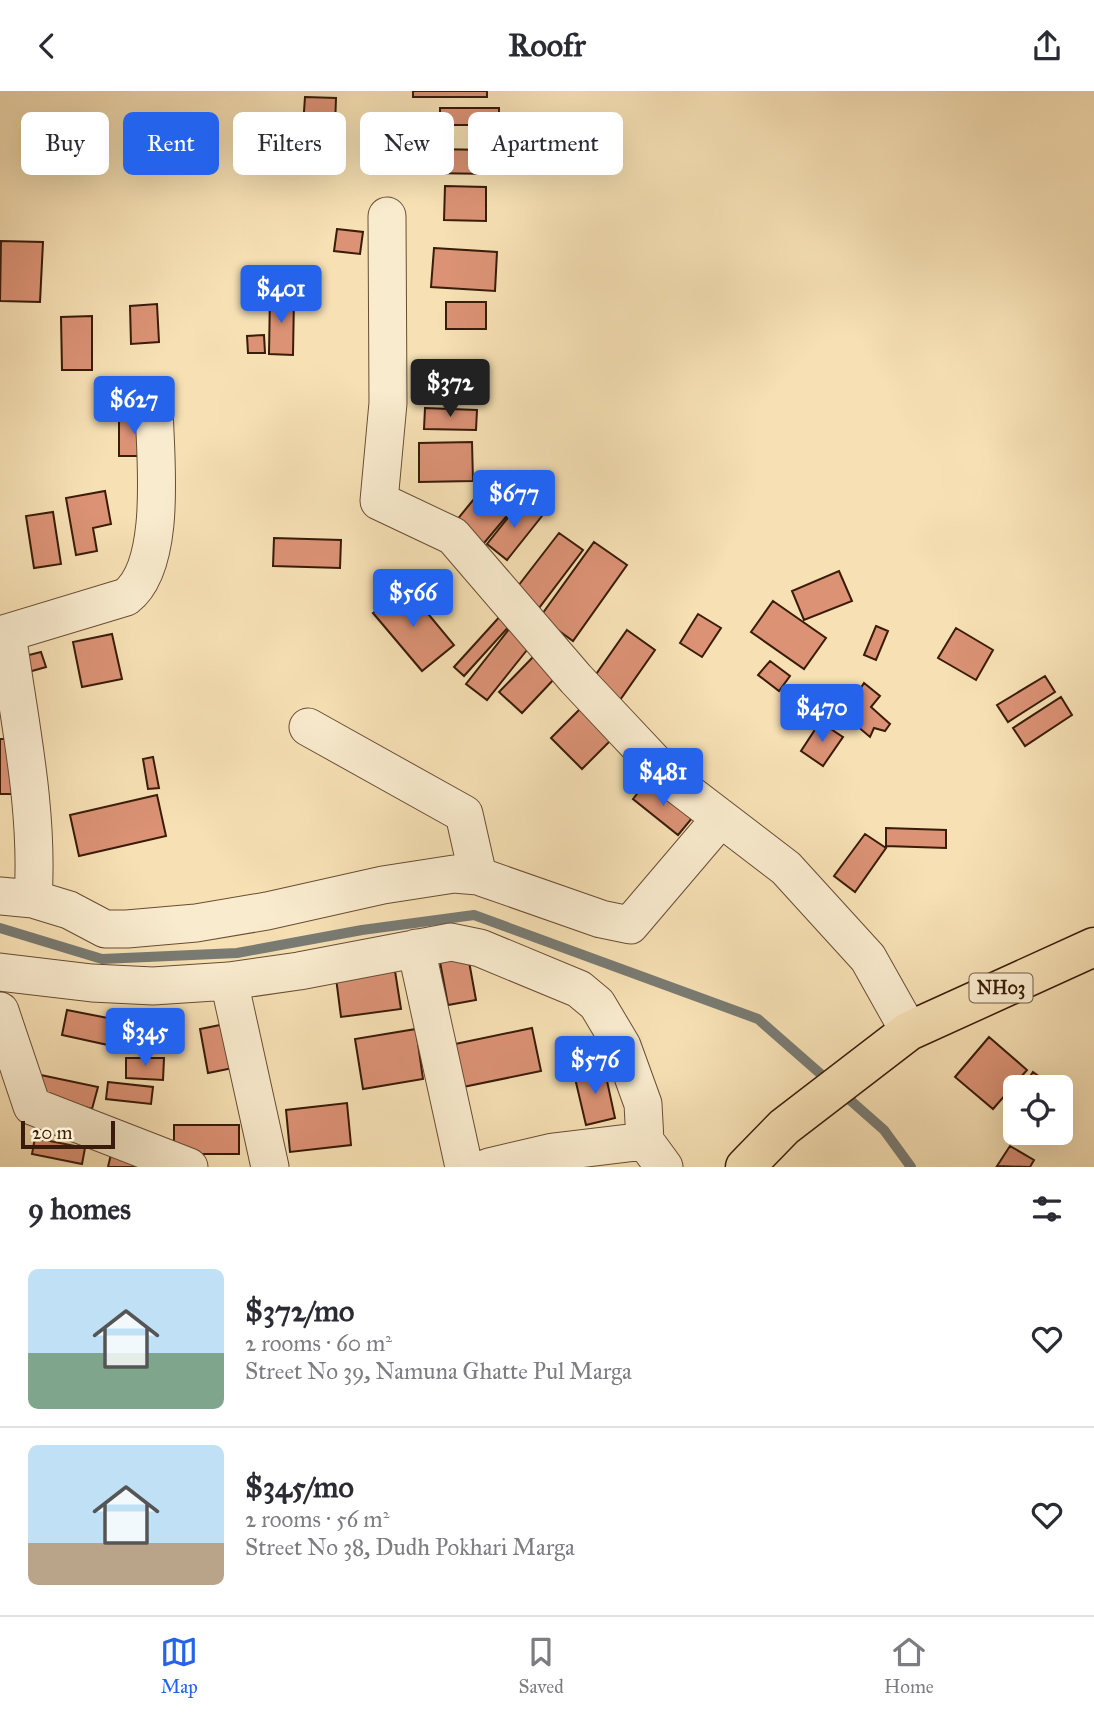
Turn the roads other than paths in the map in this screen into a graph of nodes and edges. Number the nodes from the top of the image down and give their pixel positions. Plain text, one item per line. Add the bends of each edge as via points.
1 (387, 216) dead end
2 (154, 407) dead end
3 (4, 634) edge
4 (308, 727) dead end
5 (721, 818) junction
6 (478, 876) junction
7 (17, 897) edge
8 (1094, 947) edge
9 (416, 948) junction
10 (0, 972) edge
11 (229, 981) junction
12 (0, 1011) edge
13 (909, 1031) junction
14 (654, 1154) edge
15 (190, 1167) edge
16 (270, 1167) edge
17 (464, 1167) edge
18 (489, 1167) edge
19 (745, 1167) edge

1 - 5 street via 388,403 379,501 453,536 576,679 671,780
2 - 3 street via 157,493 151,556 135,590 126,597
3 - 7 street via 31,804 35,865
4 - 6 street via 464,814
5 - 6 street via 630,925
5 - 13 street via 786,868 868,958
6 - 7 street via 454,874 196,923 127,929 105,929 69,910
8 - 13 main road, NH03
9 - 11 street
9 - 14 street via 451,942 480,948 579,989 597,1004 622,1046 643,1104
9 - 17 street
10 - 11 street via 153,986
11 - 16 street
12 - 15 street via 32,1106
13 - 19 main road, NH03 via 784,1127
14 - 18 street via 552,1152

